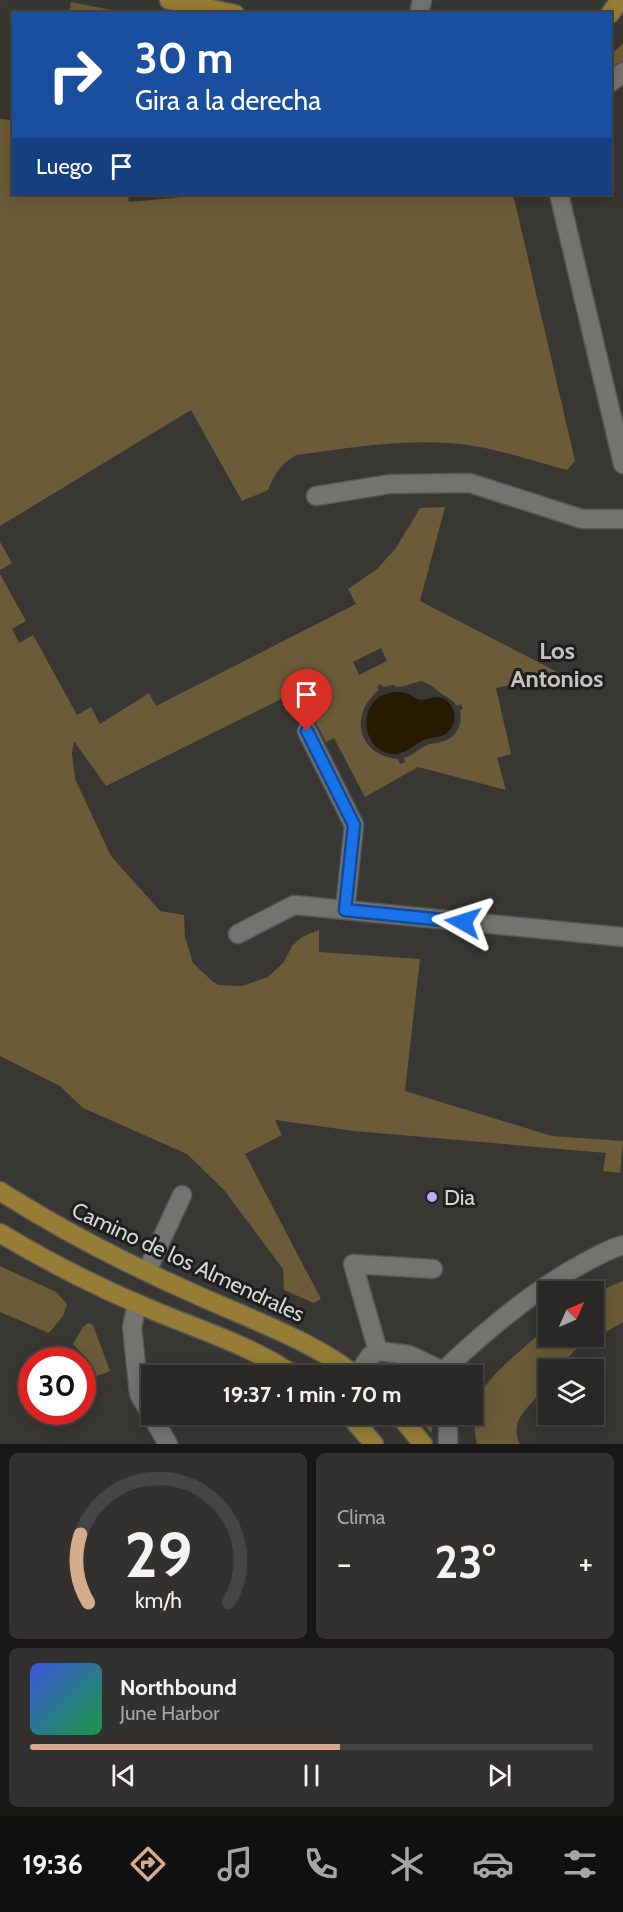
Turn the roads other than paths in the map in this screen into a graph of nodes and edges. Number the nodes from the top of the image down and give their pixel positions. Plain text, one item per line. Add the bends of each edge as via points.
1 (169, 0) edge
2 (226, 12) edge
3 (559, 195) edge
4 (623, 464) edge
5 (316, 496) dead end
6 (623, 519) edge
7 (307, 731) dead end
8 (345, 910) junction
9 (238, 934) dead end
10 (623, 937) edge
11 (0, 1191) edge
12 (182, 1195) dead end
13 (0, 1233) edge
14 (623, 1245) edge
15 (433, 1269) dead end
16 (147, 1271) junction
17 (138, 1304) junction
18 (378, 1351) junction
19 (280, 1365) edge
20 (341, 1365) edge
21 (364, 1365) edge
22 (428, 1365) edge
23 (452, 1365) edge
24 (358, 1425) edge
25 (407, 1425) edge
26 (448, 1425) edge
27 (168, 1444) edge
28 (374, 1444) edge
29 (423, 1444) edge
30 (448, 1444) edge

1 - 2 main road
3 - 4 street
5 - 6 street via 390,484 470,483 582,519
7 - 8 street via 354,825
8 - 9 street via 294,905
8 - 10 street
11 - 16 main road, Camino de los Almendrales via 51,1224
12 - 16 street
13 - 17 main road
14 - 23 street via 607,1250 541,1288 483,1334
15 - 18 street via 353,1264
16 - 20 main road, Camino de los Almendrales via 292,1337
17 - 19 main road
17 - 27 street via 132,1327 139,1394
18 - 21 street
18 - 22 street via 409,1355
24 - 28 main road
25 - 29 main road
26 - 30 street

